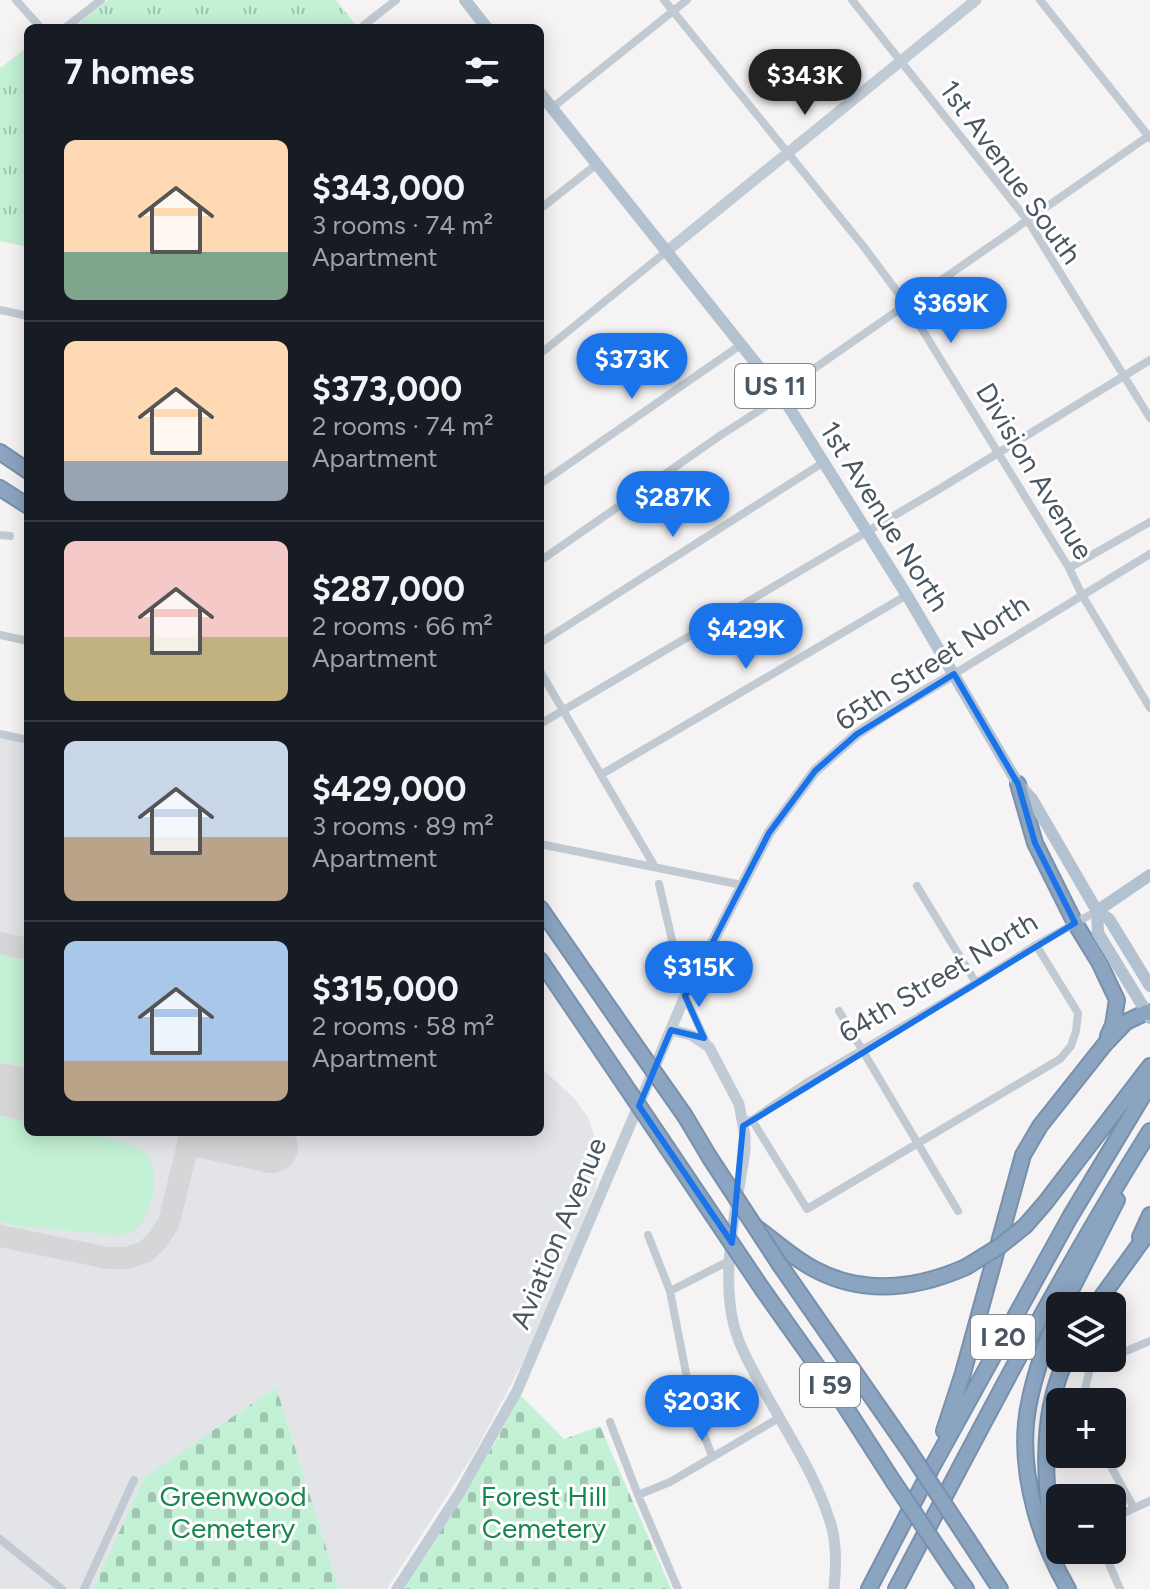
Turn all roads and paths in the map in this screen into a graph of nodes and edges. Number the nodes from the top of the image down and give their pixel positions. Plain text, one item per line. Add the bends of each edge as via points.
1 (16, 0) edge
2 (101, 0) edge
3 (396, 0) edge
4 (465, 0) edge
5 (664, 0) edge
6 (687, 0) edge
7 (852, 0) edge
8 (976, 0) edge
9 (1040, 0) edge
10 (673, 12) junction
11 (37, 24) edge
12 (70, 24) edge
13 (365, 24) edge
14 (484, 24) edge
15 (901, 62) junction
16 (544, 98) edge
17 (552, 108) junction
18 (1150, 136) edge
19 (788, 154) junction
20 (597, 164) junction
21 (544, 206) edge
22 (1028, 221) junction
23 (667, 251) junction
24 (907, 305) junction
25 (0, 310) edge
26 (24, 315) edge
27 (742, 344) junction
28 (544, 351) edge
29 (1150, 360) edge
30 (1124, 376) junction
31 (782, 396) junction
32 (1150, 418) edge
33 (0, 452) edge
34 (998, 452) junction
35 (824, 462) junction
36 (24, 468) edge
37 (544, 481) edge
38 (0, 488) edge
39 (24, 503) edge
40 (1150, 522) edge
41 (866, 532) junction
42 (1150, 554) edge
43 (544, 558) edge
44 (1069, 568) junction
45 (907, 595) junction
46 (1082, 595) junction
47 (0, 635) edge
48 (24, 640) edge
49 (544, 640) edge
50 (954, 674) junction
51 (544, 678) edge
52 (1150, 708) edge
53 (563, 711) junction
54 (544, 722) edge
55 (0, 734) edge
56 (24, 739) edge
57 (602, 774) junction
58 (1018, 784) junction
59 (544, 845) edge
60 (655, 867) junction
61 (1150, 875) edge
62 (659, 884) dead end
63 (742, 885) junction
64 (917, 886) dead end
65 (1097, 911) junction
66 (544, 914) edge
67 (1075, 923) junction
68 (1036, 945) junction
69 (544, 966) edge
70 (976, 983) junction
71 (1150, 986) edge
72 (685, 996) junction
73 (839, 1011) dead end
74 (1149, 1014) edge
75 (671, 1030) junction
76 (1105, 1044) junction
77 (709, 1047) junction
78 (863, 1050) junction
79 (1150, 1066) edge
80 (1144, 1086) edge
81 (747, 1120) junction
82 (1150, 1131) edge
83 (1150, 1139) edge
84 (918, 1143) junction
85 (958, 1211) dead end
86 (1150, 1215) edge
87 (753, 1225) junction
88 (1150, 1230) edge
89 (648, 1235) dead end
90 (1134, 1252) junction
91 (729, 1261) junction
92 (670, 1291) junction
93 (1070, 1292) edge
94 (1105, 1292) edge
95 (1150, 1341) edge
96 (1046, 1348) edge
97 (1126, 1351) edge
98 (1062, 1372) edge
99 (779, 1418) junction
100 (610, 1422) dead end
101 (712, 1456) junction
102 (1112, 1468) edge
103 (931, 1469) junction
104 (134, 1480) dead end
105 (638, 1495) junction
106 (1150, 1501) edge
107 (1134, 1508) junction
108 (1126, 1512) edge
109 (0, 1539) edge
110 (1109, 1564) edge
111 (62, 1589) edge
112 (84, 1589) edge
113 (397, 1589) edge
114 (678, 1589) edge
115 (834, 1589) edge
116 (869, 1589) edge
117 (896, 1589) edge
118 (966, 1589) edge
119 (1000, 1589) edge
120 (1069, 1589) edge
121 (1120, 1589) edge

1 - 11 street
2 - 12 street
3 - 13 street
4 - 14 main road
5 - 10 street, Division Avenue
6 - 10 street
7 - 15 street, 1st Avenue South
8 - 15 street
9 - 18 street
10 - 17 street
10 - 19 street, Division Avenue
15 - 19 street
15 - 22 street, 1st Avenue South
16 - 17 main road, 1st Avenue North / US 11
17 - 20 main road, 1st Avenue North / US 11
18 - 22 street
19 - 23 street
19 - 24 street, Division Avenue
20 - 21 street
20 - 23 main road, 1st Avenue North / US 11
22 - 24 street
22 - 30 street, 1st Avenue South
23 - 27 main road, 1st Avenue North / US 11
23 - 28 street
24 - 31 street
24 - 34 street, Division Avenue
25 - 26 street
27 - 31 main road, 1st Avenue North / US 11
27 - 37 street
29 - 30 street
30 - 32 street, 1st Avenue South
30 - 34 street
31 - 35 main road, 1st Avenue North / US 11
31 - 43 street
33 - 36 highway
34 - 41 street
34 - 44 street, Division Avenue
35 - 41 main road, 1st Avenue North / US 11
35 - 49 street
38 - 39 highway
40 - 44 street
41 - 45 main road, 1st Avenue North / US 11
41 - 53 street
42 - 46 street, 65th Street North
44 - 46 street, Division Avenue
45 - 50 main road, 1st Avenue North / US 11
45 - 57 street
46 - 50 street, 65th Street North
46 - 52 street, Division Avenue
47 - 48 street
50 - 58 main road, 1st Avenue North / US 11
50 - 63 street, 65th Street North via 857,734 815,771 769,833
51 - 53 street
53 - 54 street
53 - 57 street
55 - 56 street
57 - 60 street
58 - 65 main road, 1st Avenue North / US 11
58 - 67 highway via 1035,843
59 - 60 street
60 - 63 street
61 - 65 main road, 64th Street North
62 - 72 street
63 - 72 street, Aviation Avenue
64 - 70 street
65 - 67 street, 64th Street North
65 - 71 main road, 1st Avenue North / US 11 via 1109,919
65 - 74 main road, 1st Avenue North / US 11 via 1098,933
66 - 87 highway, I 59, bridge via 685,1116
67 - 68 street, 64th Street North
67 - 76 highway via 1117,1000
68 - 70 street, 64th Street North
68 - 84 street via 1078,1013 1071,1046 1060,1059
69 - 118 highway, I 59, bridge
70 - 78 street, 64th Street North
72 - 75 street, Aviation Avenue
72 - 77 street
73 - 78 street
74 - 76 highway via 1126,1022
75 - 77 street
75 - 113 street, Aviation Avenue via 517,1391
76 - 103 highway via 1023,1155
77 - 81 street
78 - 81 street, 64th Street North
78 - 84 street
79 - 80 highway
80 - 87 highway, bridge via 1025,1226 939,1279 895,1287 824,1274
80 - 103 highway, I 20
81 - 84 street via 807,1209
81 - 91 street
82 - 117 highway via 1100,1211
83 - 93 highway, I 20
84 - 85 street
86 - 90 highway
87 - 119 highway, I 59, bridge
88 - 90 highway
89 - 92 street
90 - 94 highway
91 - 92 street
91 - 99 street via 733,1323
92 - 101 street via 692,1404
95 - 97 street
96 - 120 highway, I 20 via 1026,1424 1028,1474 1038,1522
98 - 120 highway via 1050,1407 1045,1466 1050,1531
99 - 101 street
99 - 115 street via 818,1488 832,1531
100 - 105 street
101 - 105 street
102 - 107 street
103 - 116 highway, I 20
104 - 112 street
105 - 114 street
106 - 107 street
107 - 108 street
109 - 111 street
110 - 121 street

